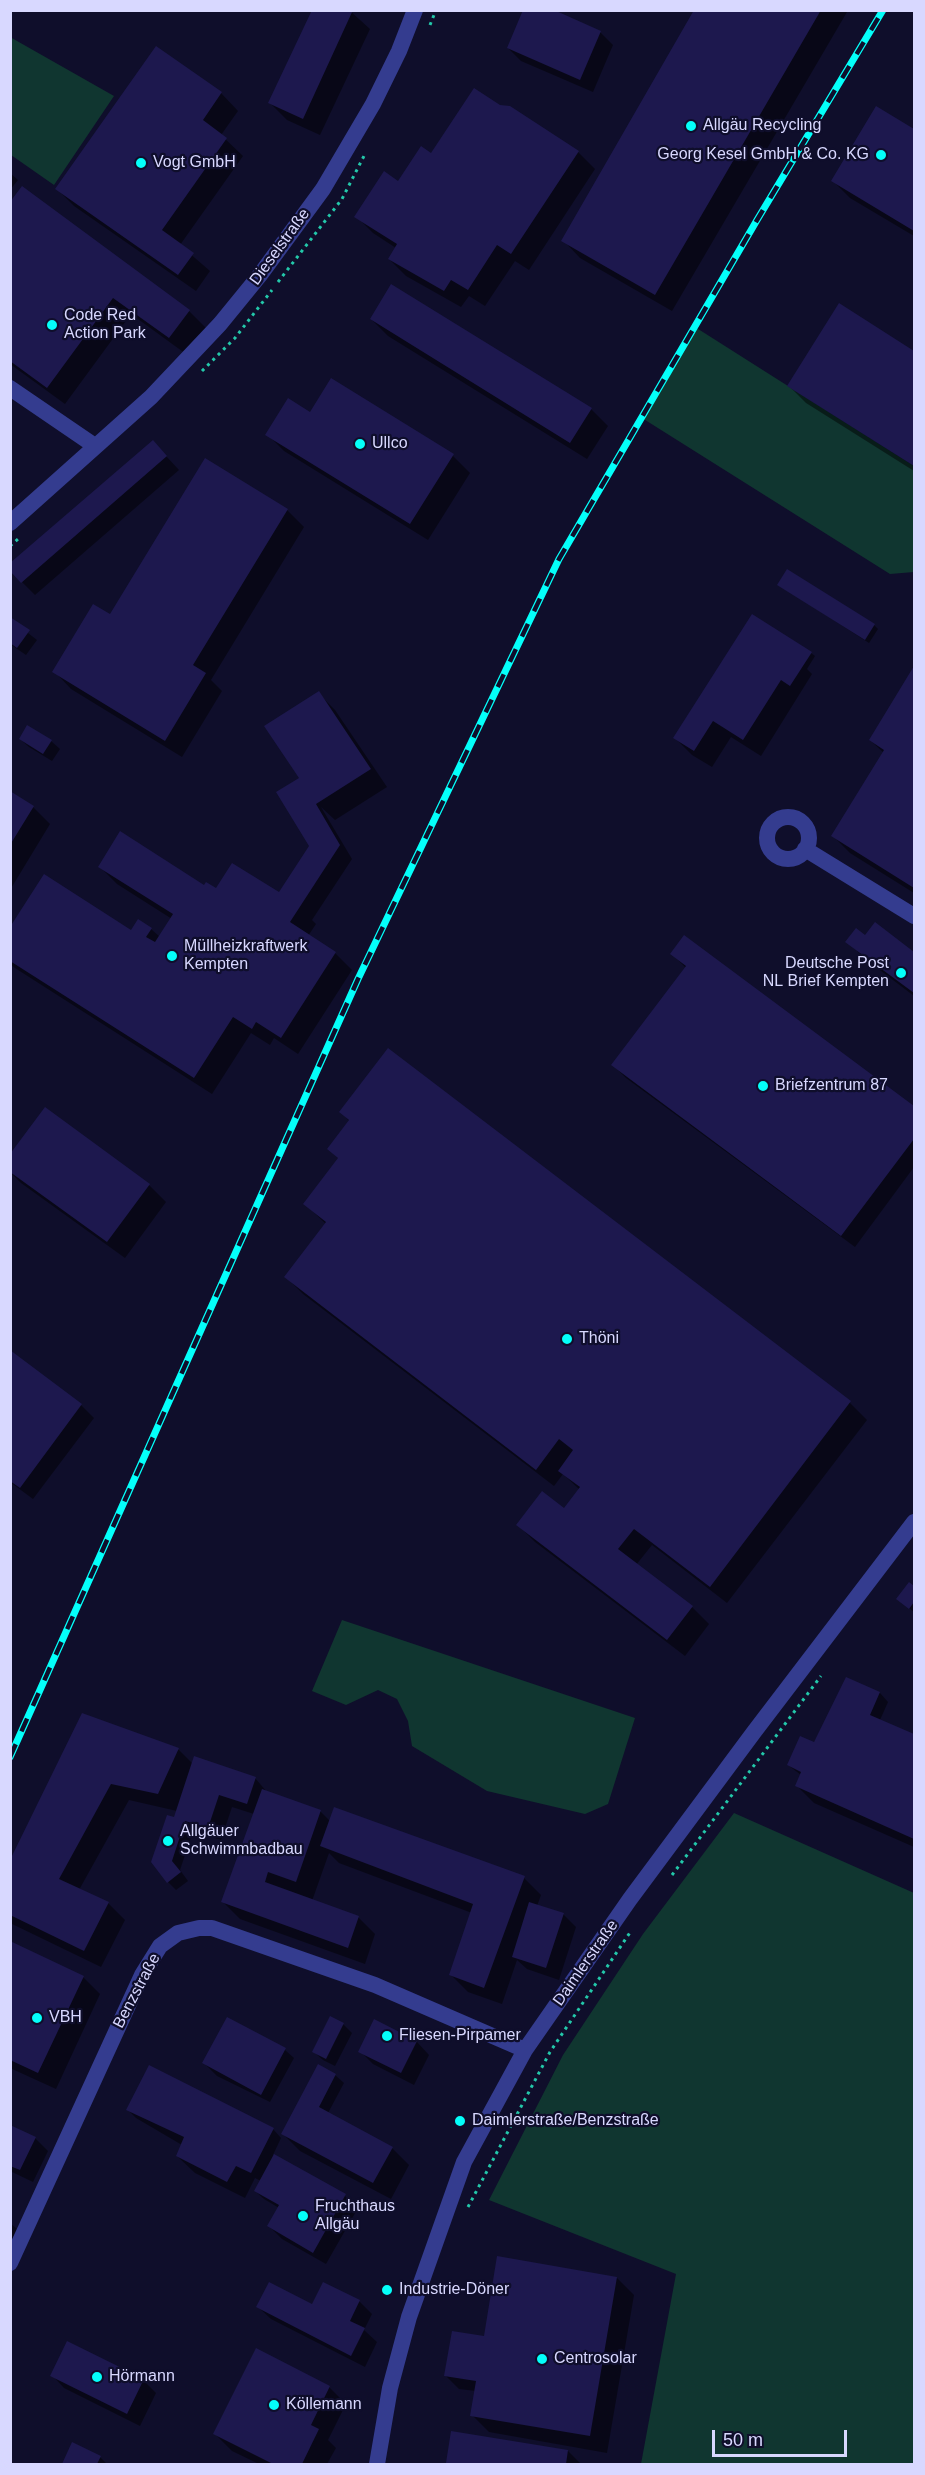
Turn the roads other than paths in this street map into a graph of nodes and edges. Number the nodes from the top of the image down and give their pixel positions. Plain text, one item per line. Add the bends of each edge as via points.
1 (415, 10) edge
2 (10, 388) edge
3 (95, 446) junction
4 (10, 523) edge
5 (805, 849) dead end
6 (915, 916) edge
7 (915, 1522) edge
8 (525, 2050) junction
9 (10, 2262) edge
10 (377, 2464) edge

1 - 3 street, Dieselstraße via 373,104 323,189 260,275 151,397
2 - 3 street
3 - 4 street, Dieselstraße
5 - 6 street
7 - 8 street, Daimlerstraße via 638,1889
8 - 9 street, Benzstraße via 375,1985 212,1928 178,1933 160,1946 142,1975
8 - 10 street, Daimlerstraße via 464,2162 409,2317 390,2388

